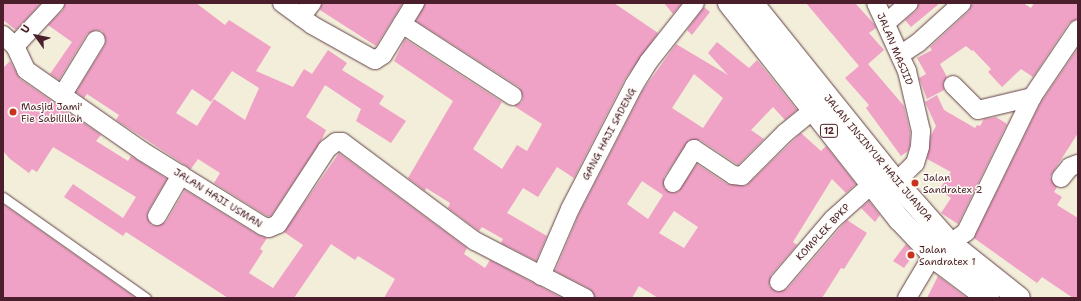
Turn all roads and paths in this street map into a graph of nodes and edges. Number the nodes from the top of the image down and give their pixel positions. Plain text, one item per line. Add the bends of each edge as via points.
1 (55, 3) edge
2 (282, 3) edge
3 (312, 3) edge
4 (415, 3) edge
5 (695, 3) edge
6 (729, 3) edge
7 (752, 3) edge
8 (876, 3) edge
9 (909, 3) edge
10 (962, 3) edge
11 (301, 17) junction
12 (886, 23) junction
13 (402, 24) junction
14 (1078, 29) edge
15 (9, 40) edge
16 (96, 40) dead end
17 (900, 55) junction
18 (953, 85) dead end
19 (63, 94) junction
20 (513, 96) dead end
21 (1032, 97) junction
22 (813, 110) junction
23 (1078, 164) edge
24 (181, 175) junction
25 (1061, 178) dead end
26 (896, 182) junction
27 (673, 183) dead end
28 (871, 186) junction
29 (3, 197) edge
30 (157, 216) dead end
31 (950, 244) junction
32 (936, 259) junction
33 (541, 276) junction
34 (779, 282) dead end
35 (557, 292) edge
36 (146, 298) edge
37 (585, 298) edge
38 (907, 298) edge
39 (918, 298) edge
40 (988, 298) edge
41 (1019, 298) edge

1 - 15 street
2 - 11 street
3 - 11 street
4 - 13 street
5 - 33 street, GANG HAJI SADENG via 649,61 634,86 570,209
6 - 22 highway, JALAN INSINYUR HAJI JUANDA / 12
7 - 26 highway, JALAN INSINYUR HAJI JUANDA / 12
8 - 12 street, JALAN MASJID
9 - 12 street
10 - 17 street via 918,43
11 - 13 street via 375,60 383,55
12 - 17 street, JALAN MASJID
13 - 20 street
14 - 21 street
15 - 19 street, JALAN HAJI USMAN via 24,68
16 - 19 street
17 - 26 street, JALAN MASJID via 912,90 921,137 915,163
18 - 21 street via 978,110
19 - 24 street, JALAN HAJI USMAN
21 - 31 street via 966,232
22 - 27 street via 785,133 742,176 733,175 694,149
22 - 28 highway, JALAN INSINYUR HAJI JUANDA / 12
23 - 25 street via 1070,167
24 - 30 street
24 - 33 street, JALAN HAJI USMAN via 263,226 272,227 281,220 327,150 336,142 342,142 475,241
26 - 31 highway, JALAN INSINYUR HAJI JUANDA / 12
28 - 32 highway, JALAN INSINYUR HAJI JUANDA / 12
28 - 34 street, KOMPLEK BPKP via 833,219
29 - 36 lane
31 - 32 street
31 - 41 highway, JALAN INSINYUR HAJI JUANDA / 12
32 - 38 street
32 - 39 street
32 - 40 highway, JALAN INSINYUR HAJI JUANDA / 12
33 - 35 street, JALAN HAJI USMAN
35 - 37 street, JALAN HAJI USMAN

